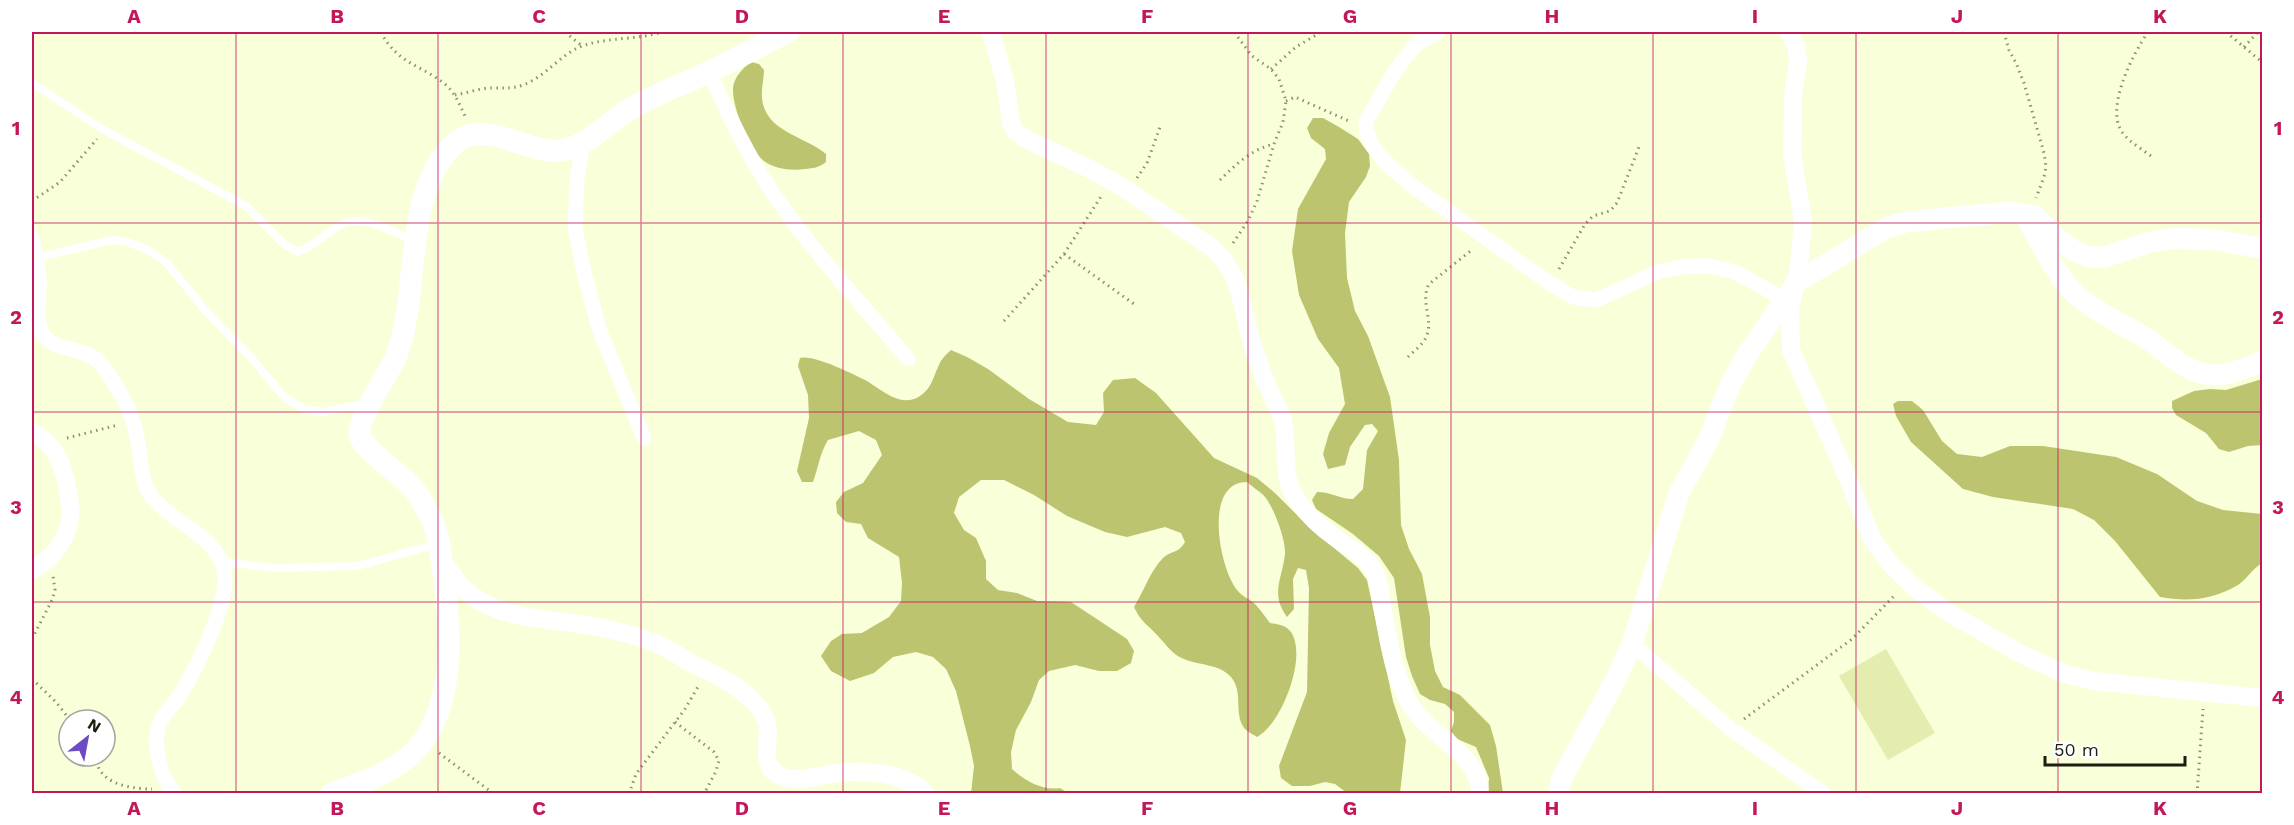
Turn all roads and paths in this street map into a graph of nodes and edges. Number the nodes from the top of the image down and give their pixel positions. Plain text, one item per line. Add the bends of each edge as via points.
1 (381, 32) edge
2 (565, 32) edge
3 (662, 32) edge
4 (788, 32) edge
5 (991, 32) edge
6 (1234, 32) edge
7 (1321, 32) edge
8 (1438, 32) edge
9 (1789, 32) edge
10 (2004, 32) edge
11 (2148, 32) edge
12 (2226, 32) edge
13 (2258, 32) edge
14 (582, 46) junction
15 (2244, 47) junction
16 (2262, 62) edge
17 (1271, 69) junction
18 (709, 72) junction
19 (32, 83) edge
20 (455, 95) junction
21 (1286, 101) junction
22 (1160, 127) dead end
23 (1365, 129) junction
24 (104, 130) junction
25 (470, 134) junction
26 (583, 143) junction
27 (1274, 144) junction
28 (1639, 147) dead end
29 (2151, 156) dead end
30 (1220, 180) dead end
31 (1111, 181) junction
32 (1128, 192) junction
33 (32, 201) edge
34 (2024, 213) junction
35 (1484, 236) junction
36 (32, 238) edge
37 (415, 241) junction
38 (2262, 248) edge
39 (1064, 254) junction
40 (1224, 257) junction
41 (36, 258) junction
42 (1797, 282) junction
43 (1551, 284) junction
44 (1784, 299) junction
45 (1134, 304) dead end
46 (1004, 321) dead end
47 (1408, 357) dead end
48 (908, 359) dead end
49 (2262, 362) edge
50 (372, 402) junction
51 (132, 421) junction
52 (32, 432) edge
53 (644, 438) dead end
54 (47, 442) junction
55 (440, 551) junction
56 (220, 561) junction
57 (39, 566) edge
58 (1908, 581) junction
59 (32, 639) edge
60 (1632, 644) junction
61 (707, 671) junction
62 (32, 679) edge
63 (2204, 692) junction
64 (2262, 698) edge
65 (61, 708) edge
66 (675, 722) junction
67 (1731, 729) junction
68 (422, 742) junction
69 (99, 768) edge
70 (173, 792) edge
71 (331, 794) edge
72 (494, 794) edge
73 (629, 794) edge
74 (704, 794) edge
75 (926, 794) edge
76 (1480, 794) edge
77 (1559, 794) edge
78 (1824, 794) edge
79 (2198, 794) edge

1 - 20 path via 391,48
2 - 14 path
3 - 14 path
4 - 18 main road
5 - 31 street via 1015,131
6 - 17 path via 1252,56
7 - 17 path
8 - 23 street via 1416,44 1395,71 1370,112
9 - 42 street via 1798,62 1792,154 1803,221
10 - 34 path via 2024,83 2046,167 2041,188
11 - 29 path via 2126,76 2116,104 2116,117 2122,132
12 - 15 path
13 - 15 path
14 - 20 path via 524,85
15 - 16 path
17 - 21 path
18 - 26 main road via 630,109
18 - 48 street via 766,182
19 - 24 lane
20 - 25 path
21 - 23 path via 1303,99
21 - 27 path
22 - 32 path via 1147,163
23 - 35 street via 1399,174
24 - 33 path via 60,182
24 - 37 lane via 246,206 284,244 298,252 350,222 364,222
25 - 26 main road via 561,151
25 - 37 main road via 455,143 433,176
26 - 53 street via 575,228 584,272 599,329
27 - 30 path via 1248,156
27 - 40 path via 1257,201
28 - 43 path via 1617,203 1586,224
31 - 32 street
31 - 39 path
32 - 40 street
34 - 38 main road via 2035,216 2074,251 2090,257 2104,257 2176,238
34 - 42 main road via 2001,212 1896,225 1866,238
34 - 49 main road via 2077,296 2176,361 2202,374 2218,375
35 - 43 street
35 - 47 path via 1429,284 1425,291 1427,336
36 - 41 street
37 - 50 main road via 403,334 397,356
39 - 45 path
39 - 46 path
40 - 76 street via 1241,293 1254,350 1283,421 1292,490 1309,515 1359,554 1375,572 1393,661 1410,705 1466,761 1480,782
41 - 50 lane via 112,240 148,249 167,263 284,397 304,409 321,412
41 - 51 street via 42,331 47,339 83,351 101,364
42 - 44 main road
42 - 58 street via 1790,310 1791,350 1872,539
43 - 44 street via 1573,297 1596,300 1658,272 1710,266 1735,272
44 - 60 main road via 1731,383 1709,439 1679,493
50 - 55 main road via 358,432 362,441 417,492 436,531
51 - 54 path
51 - 56 street via 150,494 212,548
52 - 54 street
54 - 57 street via 62,462 71,511 63,538
55 - 56 lane via 358,566 276,568
55 - 61 street via 462,586 484,603 518,615 633,635 664,646
55 - 68 main road via 447,605 448,670 442,701
56 - 70 street via 225,577 215,623 194,670 158,730 160,762
57 - 59 path via 53,575 56,590
58 - 63 street via 1952,614 2065,674 2094,681
58 - 67 path via 1852,639
60 - 67 street
60 - 77 main road via 1561,780
61 - 66 path
61 - 75 street via 752,698 766,721 765,755 774,772 788,778 870,772 897,777 917,785
62 - 65 path
63 - 64 street
63 - 79 path
66 - 73 path via 636,774
66 - 74 path via 714,752 718,761
67 - 78 street
68 - 71 main road via 388,770
68 - 72 path
69 - 70 path via 115,782

